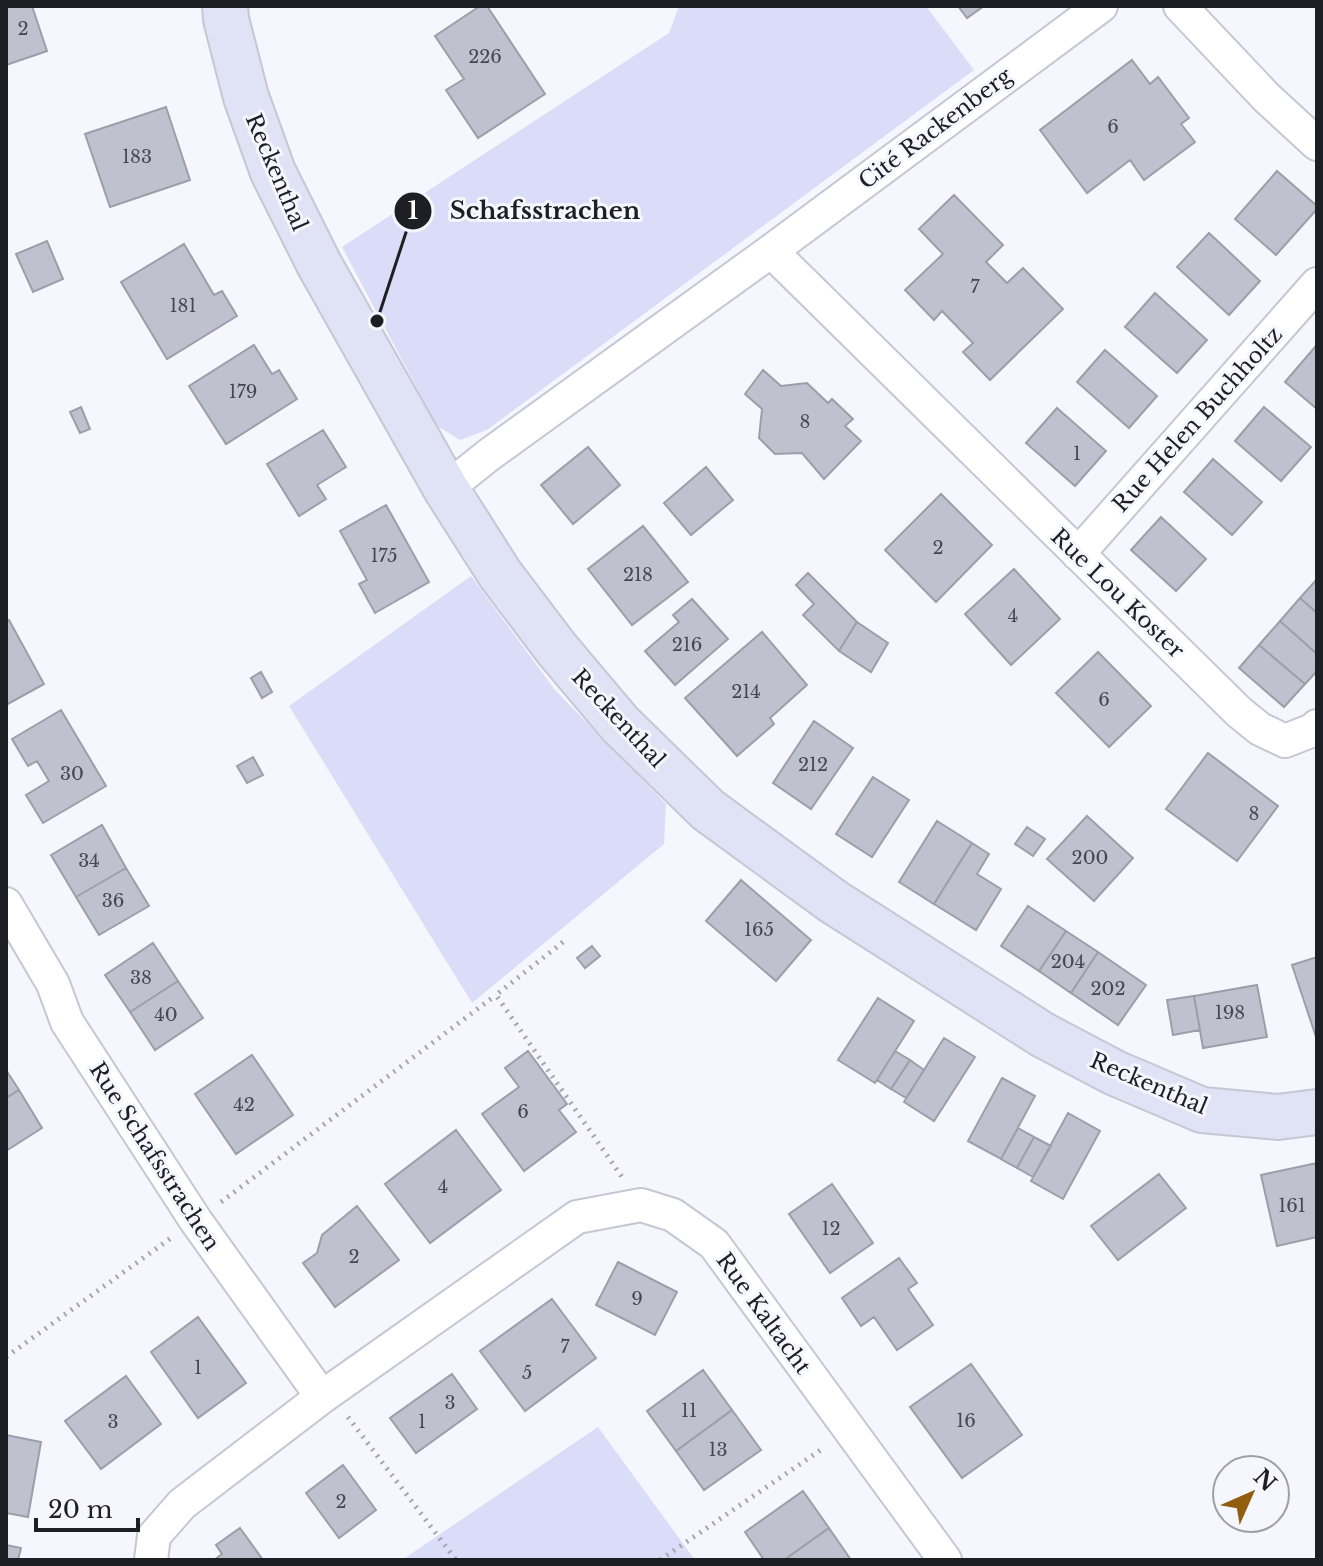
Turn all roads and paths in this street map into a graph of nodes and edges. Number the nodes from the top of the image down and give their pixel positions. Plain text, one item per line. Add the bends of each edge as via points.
1 (225, 6) edge
2 (1101, 6) edge
3 (1180, 6) edge
4 (1317, 144) edge
5 (771, 251) junction
6 (1317, 284) edge
7 (446, 489) junction
8 (1078, 554) junction
9 (1317, 726) edge
10 (6, 904) edge
11 (563, 942) dead end
12 (496, 995) junction
13 (1317, 1112) edge
14 (641, 1205) junction
15 (196, 1221) junction
16 (6, 1357) edge
17 (322, 1397) junction
18 (849, 1430) junction
19 (151, 1560) edge
20 (456, 1560) edge
21 (660, 1560) edge
22 (945, 1560) edge

1 - 7 main road, Reckenthal via 246,97 273,172
2 - 5 street, Cité Rackenberg
3 - 4 street
5 - 7 street, Cité Rackenberg
5 - 8 street, Rue Lou Koster
6 - 8 street, Rue Helen Buchholtz
7 - 13 main road, Reckenthal via 508,586 620,724 708,810 834,902 1043,1035 1115,1073 1202,1110 1278,1117
8 - 9 street, Rue Lou Koster via 1260,729 1285,741
10 - 15 street, Rue Schafsstrachen via 53,984 67,1022
11 - 12 path
12 - 14 path
12 - 15 path
14 - 17 street via 577,1217
14 - 18 street, Rue Kaltacht via 673,1215 714,1244
15 - 16 path
15 - 17 street, Rue Schafsstrachen
17 - 19 street via 182,1504 154,1536
17 - 20 path via 347,1415
18 - 21 path
18 - 22 street, Rue Kaltacht

